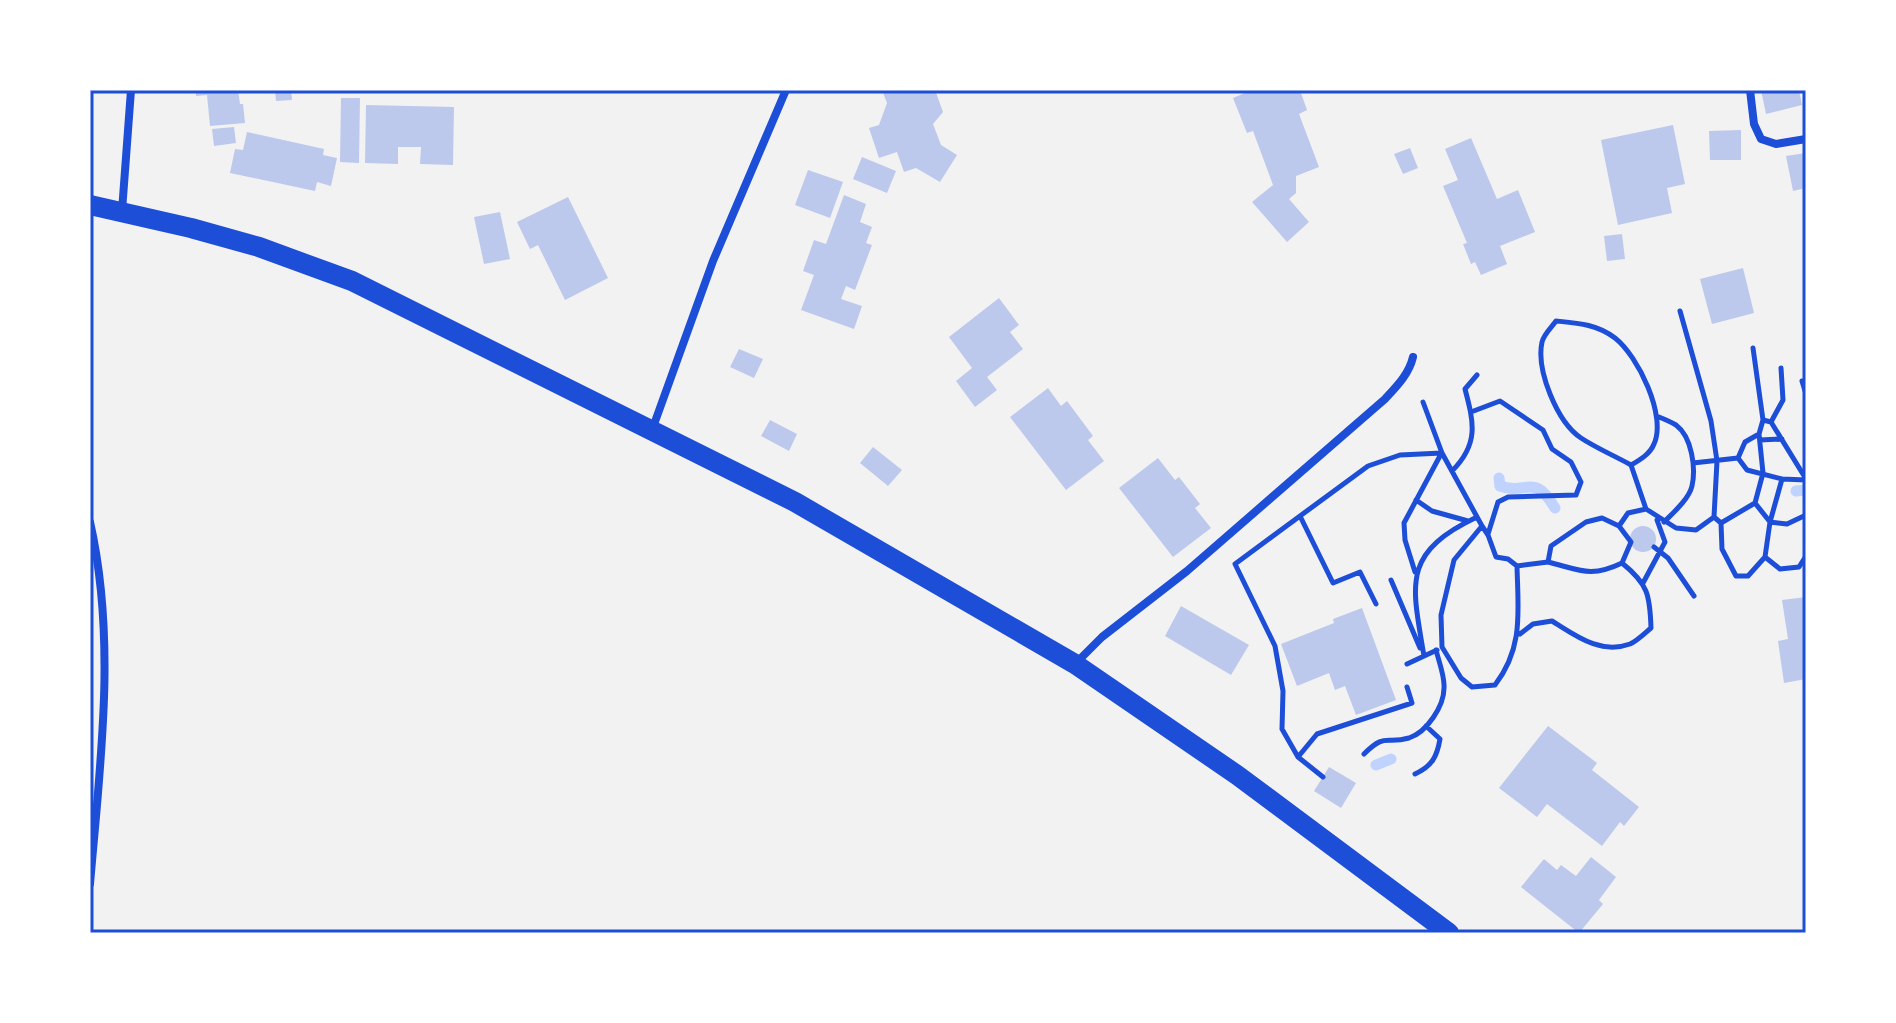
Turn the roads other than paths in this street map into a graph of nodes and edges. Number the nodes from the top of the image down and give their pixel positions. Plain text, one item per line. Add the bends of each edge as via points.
1 (131, 90) edge
2 (786, 90) edge
3 (1750, 90) edge
4 (1806, 139) edge
5 (90, 205) edge
6 (122, 211) junction
7 (1413, 357) dead end
8 (652, 430) junction
9 (90, 522) edge
10 (1075, 664) junction
11 (90, 884) edge
12 (1449, 933) edge

1 - 6 street
2 - 8 street via 713,261
3 - 4 street via 1761,139 1776,144
5 - 6 main road
6 - 8 main road via 259,247 352,281
7 - 10 street via 1385,399
8 - 10 main road via 795,502
9 - 11 street via 105,680
10 - 12 main road via 1237,775

